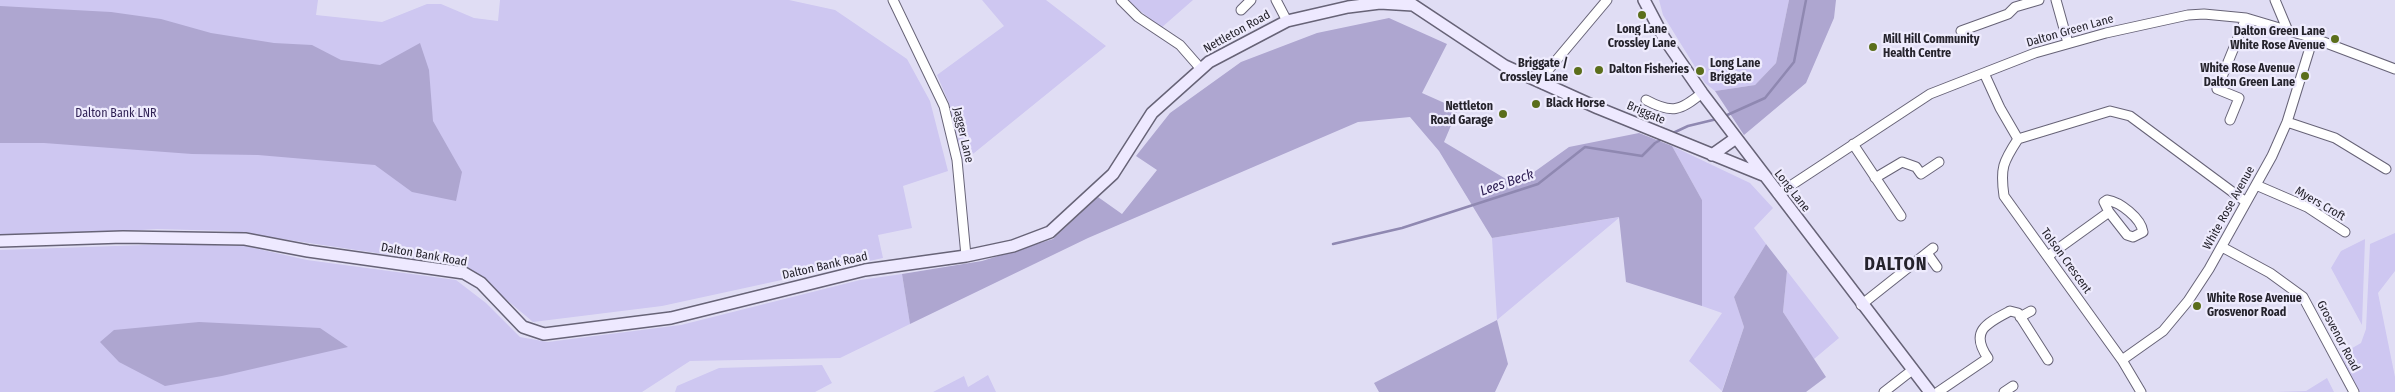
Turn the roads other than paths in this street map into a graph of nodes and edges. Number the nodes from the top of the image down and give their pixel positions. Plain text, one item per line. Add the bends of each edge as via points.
1 (893, 0) edge
2 (1121, 0) edge
3 (1251, 0) edge
4 (1276, 0) edge
5 (1607, 0) edge
6 (1644, 0) edge
7 (2039, 0) edge
8 (2056, 0) edge
9 (2275, 0) edge
10 (1415, 2) edge
11 (1240, 10) dead end
12 (2246, 18) junction
13 (1287, 21) junction
14 (1961, 31) dead end
15 (2288, 31) junction
16 (2313, 38) junction
17 (2068, 43) junction
18 (1201, 69) junction
19 (2395, 69) edge
20 (1984, 73) junction
21 (1543, 84) junction
22 (1702, 93) junction
23 (1646, 100) dead end
24 (2230, 120) dead end
25 (2287, 122) junction
26 (1733, 134) junction
27 (2018, 139) junction
28 (1853, 144) junction
29 (1712, 156) junction
30 (1939, 162) dead end
31 (2386, 170) dead end
32 (1763, 175) junction
33 (1875, 178) junction
34 (2256, 185) junction
35 (1778, 194) junction
36 (2246, 202) junction
37 (2109, 212) junction
38 (1901, 216) dead end
39 (2345, 232) dead end
40 (0, 241) edge
41 (2222, 246) junction
42 (966, 256) junction
43 (2048, 256) junction
44 (1938, 267) dead end
45 (1861, 305) junction
46 (2031, 311) dead end
47 (2020, 318) junction
48 (2048, 360) dead end
49 (2122, 360) junction
50 (1912, 371) junction
51 (2013, 386) dead end
52 (1884, 392) edge
53 (1930, 392) edge
54 (1938, 392) edge
55 (2004, 392) edge
56 (2141, 392) edge
57 (2354, 392) edge

1 - 42 street, Jagger Lane via 944,106 957,160
2 - 18 street via 1138,17 1180,45
3 - 11 street
4 - 13 street
5 - 21 street via 1549,69
6 - 22 street, Long Lane via 1664,38
7 - 14 street
8 - 17 street
9 - 15 street
10 - 13 street, Nettleton Road via 1348,6
10 - 21 street, Nettleton Road via 1505,66
12 - 15 street, Dalton Green Lane
12 - 17 street, Dalton Green Lane via 2204,14 2188,16
12 - 24 street via 2217,89 2239,98
13 - 18 street, Nettleton Road
15 - 16 street, Dalton Green Lane
16 - 19 street, Dalton Green Lane
16 - 25 street, White Rose Avenue
17 - 20 street, Dalton Green Lane
18 - 42 street, Nettleton Road via 1152,113 1113,174 1050,232 1013,246
20 - 27 street
20 - 28 street, Dalton Green Lane via 1930,94
21 - 29 street, Briggate
22 - 23 street via 1673,110
22 - 26 street, Long Lane
25 - 31 street via 2335,138
25 - 34 street, White Rose Avenue
26 - 29 street
26 - 32 street, Long Lane
27 - 36 street via 2110,111 2130,116
27 - 43 street, Tolson Crescent via 2006,158 2001,176 2004,196
28 - 33 street
28 - 35 street, Dalton Green Lane
29 - 32 street, Briggate
30 - 33 street via 1921,174 1916,167 1902,162
32 - 35 street, Long Lane
33 - 38 street
34 - 36 street, White Rose Avenue
34 - 39 street, Myers Croft via 2307,207
35 - 45 street, Long Lane
36 - 41 street, White Rose Avenue
37 - 37 street via 2104,202 2107,200 2114,201 2140,222 2143,232 2133,237 2127,235
37 - 43 street
40 - 42 street, Dalton Bank Road via 123,237 245,239 464,273 481,283 523,327 544,334 671,318 865,270
41 - 49 street, White Rose Avenue via 2188,301 2163,331
41 - 57 street, Grosvenor Road via 2270,273 2303,298
43 - 49 street, Tolson Crescent
44 - 45 street via 1930,251
45 - 50 street, Long Lane
46 - 47 street
47 - 48 street
47 - 54 street via 2018,313 2010,311 1985,326 1979,336 1980,346 1988,358
49 - 56 street, Tolson Crescent
50 - 52 street
50 - 53 street, Long Lane
51 - 55 street

